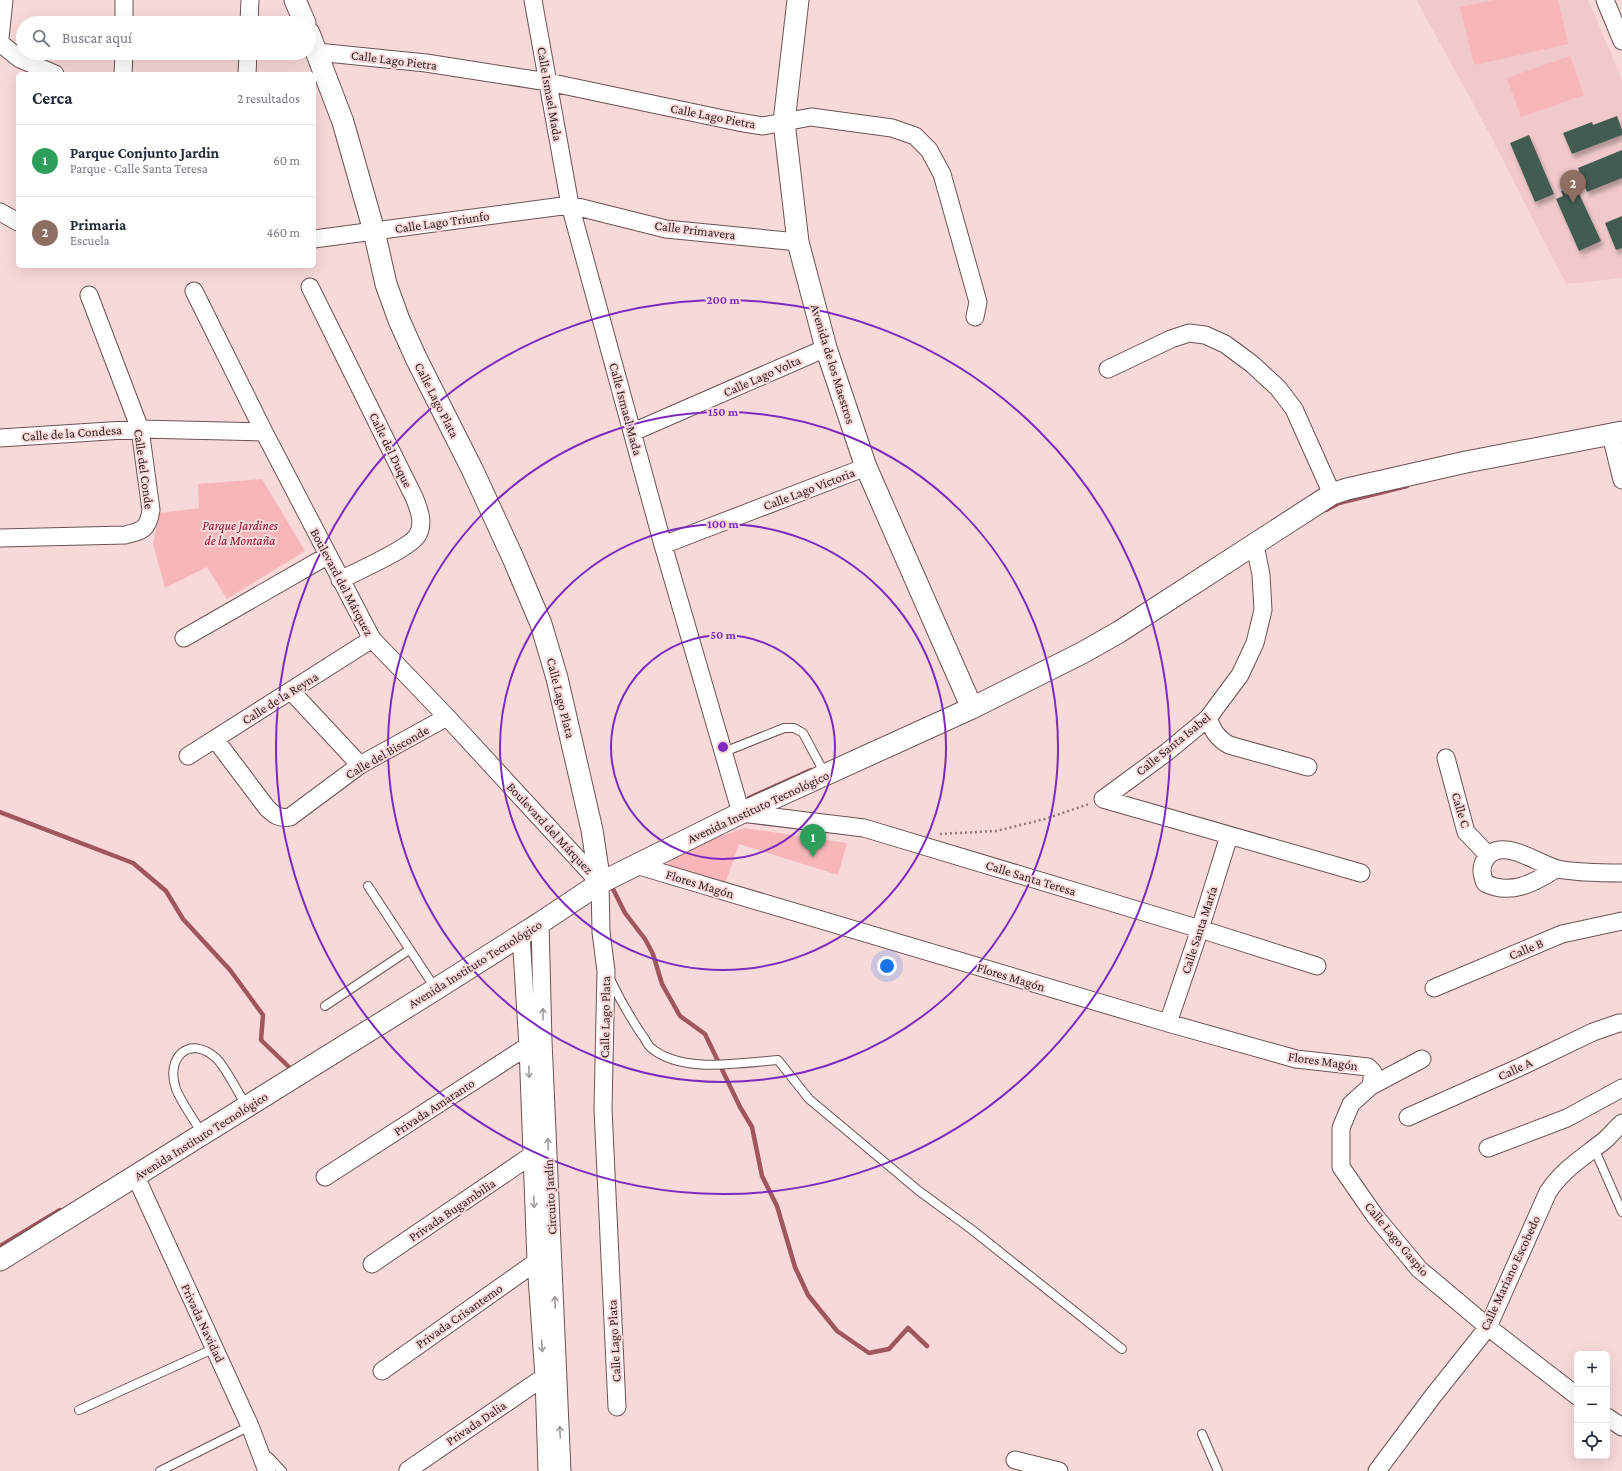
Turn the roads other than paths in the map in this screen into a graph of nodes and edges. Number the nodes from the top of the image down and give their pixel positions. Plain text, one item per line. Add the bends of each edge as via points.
1 (4, 0) edge
2 (124, 0) edge
3 (250, 0) edge
4 (295, 0) edge
5 (533, 0) edge
6 (798, 0) edge
7 (1605, 0) edge
8 (124, 16) edge
9 (249, 16) edge
10 (302, 16) edge
11 (0, 38) edge
12 (1622, 41) edge
13 (0, 43) edge
14 (317, 52) joint
15 (16, 56) edge
16 (22, 60) edge
17 (124, 60) edge
18 (248, 60) edge
19 (51, 72) edge
20 (123, 72) edge
21 (247, 72) edge
22 (548, 82) junction
23 (784, 122) junction
24 (570, 205) junction
25 (0, 212) edge
26 (16, 221) edge
27 (374, 231) junction
28 (316, 239) edge
29 (798, 242) junction
30 (310, 287) dead end
31 (194, 291) dead end
32 (89, 295) dead end
33 (975, 317) dead end
34 (826, 348) junction
35 (1108, 369) dead end
36 (140, 429) junction
37 (264, 432) junction
38 (633, 432) junction
39 (1616, 434) edge
40 (0, 438) edge
41 (866, 467) junction
42 (1622, 480) edge
43 (1332, 494) junction
44 (0, 538) edge
45 (1255, 545) junction
46 (663, 546) junction
47 (327, 556) junction
48 (340, 580) junction
49 (184, 638) dead end
50 (372, 639) junction
51 (291, 691) junction
52 (972, 708) junction
53 (447, 717) junction
54 (1208, 718) junction
55 (215, 739) junction
56 (724, 752) junction
57 (188, 756) dead end
58 (1446, 758) dead end
59 (360, 765) junction
60 (1308, 767) dead end
61 (825, 774) junction
62 (741, 813) junction
63 (1229, 836) junction
64 (1488, 855) junction
65 (636, 865) junction
66 (1556, 868) junction
67 (1361, 873) dead end
68 (1622, 873) edge
69 (600, 883) junction
70 (368, 886) dead end
71 (1622, 921) edge
72 (540, 923) junction
73 (1200, 929) junction
74 (521, 936) junction
75 (409, 950) junction
76 (1317, 966) dead end
77 (606, 971) junction
78 (1434, 988) dead end
79 (436, 989) junction
80 (325, 1006) dead end
81 (1168, 1023) junction
82 (1622, 1023) edge
83 (536, 1043) junction
84 (1422, 1059) dead end
85 (1371, 1086) junction
86 (1622, 1088) edge
87 (247, 1108) junction
88 (1408, 1117) dead end
89 (1622, 1123) edge
90 (203, 1135) junction
91 (1488, 1148) dead end
92 (1594, 1148) junction
93 (532, 1155) junction
94 (136, 1177) junction
95 (325, 1177) dead end
96 (1622, 1212) edge
97 (0, 1260) edge
98 (536, 1262) junction
99 (372, 1264) dead end
100 (1488, 1327) junction
101 (215, 1348) junction
102 (1122, 1349) dead end
103 (382, 1371) dead end
104 (544, 1377) junction
105 (1574, 1394) edge
106 (617, 1407) dead end
107 (79, 1410) dead end
108 (1610, 1419) edge
109 (250, 1426) junction
110 (1622, 1427) edge
111 (1202, 1434) dead end
112 (261, 1455) junction
113 (1014, 1460) dead end
114 (408, 1470) dead end
115 (160, 1471) edge
116 (267, 1471) edge
117 (282, 1471) edge
118 (547, 1471) edge
119 (562, 1471) edge
120 (1059, 1471) edge
121 (1218, 1471) edge
122 (1377, 1471) edge

1 - 11 street
2 - 8 street
3 - 9 street
4 - 10 street
5 - 22 street, Calle Ismael Mada
6 - 23 street, Avenida de los Maestros
7 - 12 street
13 - 15 street
14 - 22 street, Calle Lago Pietra via 426,63
14 - 27 street, Calle Lago Plata via 343,122
16 - 19 street
17 - 20 street
18 - 21 street
22 - 23 street, Calle Lago Pietra via 738,122 763,126
22 - 24 street, Calle Ismael Mada
23 - 29 street, Avenida de los Maestros
23 - 33 street, Calle Lago Pietra via 811,117 892,128 915,136 930,150 942,174 978,302
24 - 27 street, Calle Lago Triunfo
24 - 29 street, Calle Primavera via 666,229
24 - 38 street, Calle Ismael Mada
25 - 26 street
27 - 28 street, Calle Lago Triunfo
27 - 69 street, Calle Lago Plata via 386,284 399,320 474,471 541,624 557,678 582,784
29 - 34 street, Avenida de los Maestros
30 - 48 street, Calle del Duque via 420,512 421,524 418,535 408,544
31 - 37 street, Boulevard del Márquez
32 - 36 street, Calle del Conde
34 - 38 street, Calle Lago Volta
34 - 41 street, Avenida de los Maestros
35 - 43 street via 1189,333 1205,335 1225,344 1278,388 1294,409
36 - 37 street, Calle de la Condesa
36 - 40 street, Calle de la Condesa
36 - 44 street, Calle del Conde via 151,510 147,527 125,535
37 - 47 street, Boulevard del Márquez
38 - 46 street, Calle Ismael Mada
39 - 42 street
39 - 43 street, Avenida Instituto Tecnológico via 1459,464
41 - 46 street, Calle Lago Victoria
41 - 52 street, Avenida de los Maestros
43 - 45 street, Avenida Instituto Tecnológico
45 - 52 street, Avenida Instituto Tecnológico via 1119,632
45 - 54 street, Calle Santa Isabel via 1263,610 1255,643 1240,675
46 - 56 street, Calle Ismael Mada
47 - 48 street, Boulevard del Márquez
47 - 49 street
48 - 50 street, Boulevard del Márquez
50 - 51 street, Calle de la Reyna
50 - 53 street, Boulevard del Márquez
51 - 55 street, Calle de la Reyna
51 - 59 street
52 - 61 street, Avenida Instituto Tecnológico
53 - 59 street, Calle del Bisconde
53 - 69 street, Boulevard del Márquez
54 - 60 street via 1214,733 1229,744
54 - 63 street, Calle Santa Isabel via 1103,799
55 - 57 street, Calle de la Reyna
55 - 59 street, Calle del Bisconde via 273,814 280,817 290,816
56 - 61 lane via 784,728 794,728 803,733
56 - 62 street, Calle Ismael Mada
58 - 64 street, Calle C via 1466,832
61 - 62 street, Avenida Instituto Tecnológico
62 - 65 street, Avenida Instituto Tecnológico
62 - 73 street, Calle Santa Teresa via 864,828
63 - 67 street
63 - 73 street, Calle Santa María
64 - 66 street via 1501,850 1523,853
64 - 66 street via 1481,874 1484,883 1495,888 1514,889 1536,881
65 - 69 street, Avenida Instituto Tecnológico
65 - 81 street, Flores Magón
66 - 68 street
69 - 72 street, Avenida Instituto Tecnológico
69 - 77 street, Calle Lago Plata via 601,932
70 - 75 lane
71 - 78 street, Calle B via 1562,934
72 - 74 street, Avenida Instituto Tecnológico
83 -> 72 street, Circuito Jardín
73 - 76 street, Calle Santa Teresa
73 - 81 street, Calle Santa María
74 - 79 street, Avenida Instituto Tecnológico
74 - 83 street, Circuito Jardín
75 - 79 lane
75 - 80 lane
77 - 102 lane via 618,996 650,1047 671,1059 690,1064 778,1060 810,1099 913,1186
77 - 106 street, Calle Lago Plata via 603,1108
79 - 87 street, Avenida Instituto Tecnológico
81 - 85 street, Flores Magón via 1296,1059 1368,1067 1373,1072
82 - 88 street, Calle A via 1593,1032
83 -> 93 street, Circuito Jardín
83 - 95 street, Privada Amaranto
119 -> 83 street, Circuito Jardín
84 - 85 street, Calle Lago Gaspio
85 - 100 street, Calle Lago Gaspio via 1351,1104 1341,1128 1341,1166 1375,1216 1419,1269
86 - 91 street via 1567,1118
87 - 90 street, Avenida Instituto Tecnológico
87 - 90 lane via 217,1058 207,1051 196,1048 185,1050 174,1062 172,1071 176,1089
89 - 92 street, Calle Mariano Escobedo
90 - 94 street, Avenida Instituto Tecnológico
92 - 96 lane
92 - 100 street, Calle Mariano Escobedo via 1556,1179 1548,1192
93 -> 98 street, Circuito Jardín
93 - 99 street, Privada Bugambilia
94 - 97 street, Avenida Instituto Tecnológico
94 - 101 street, Privada Navidad
98 - 103 street, Privada Crisantemo
98 -> 104 street, Circuito Jardín
100 - 105 street, Calle Lago Gaspio
100 - 122 street, Calle Mariano Escobedo via 1432,1396
101 - 107 lane
101 - 109 street, Privada Navidad
104 - 114 street, Privada Dalia
104 - 118 street, Circuito Jardín
108 - 110 street
109 - 112 street, Privada Navidad
109 - 115 lane
111 - 121 lane
112 - 116 street, Privada Navidad
112 - 117 lane via 269,1457
113 - 120 street

